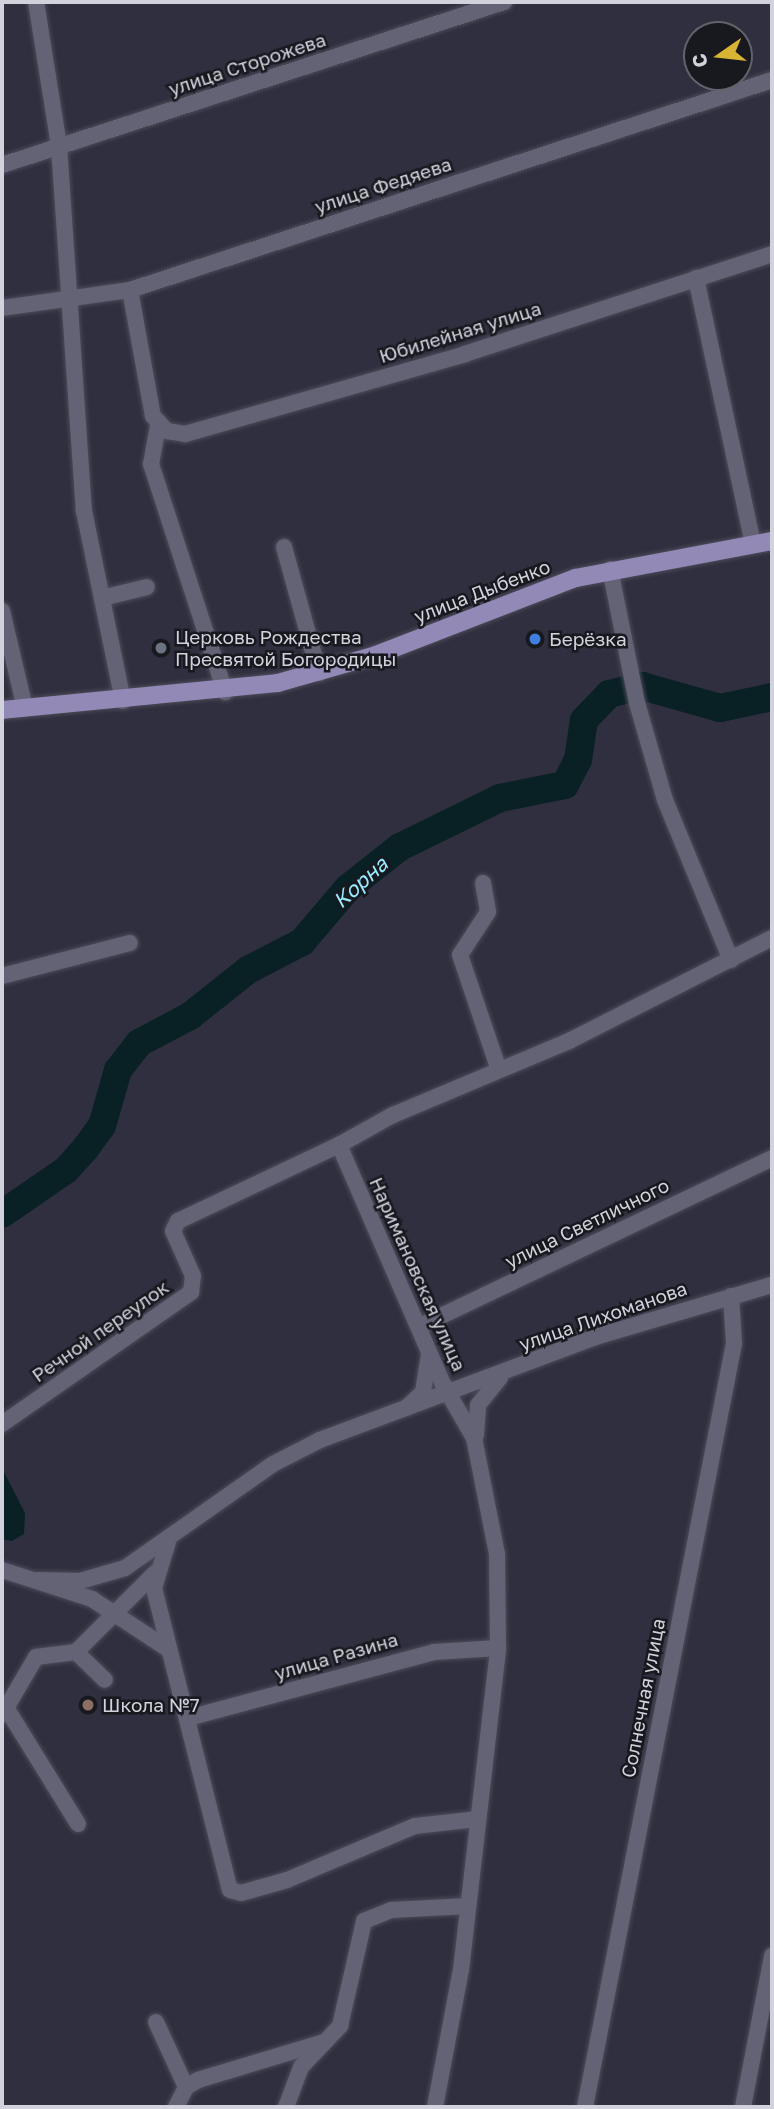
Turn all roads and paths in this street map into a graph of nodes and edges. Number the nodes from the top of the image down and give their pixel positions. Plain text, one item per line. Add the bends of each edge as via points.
1 (36, 2) edge
2 (505, 2) edge
3 (772, 80) edge
4 (59, 146) junction
5 (2, 165) edge
6 (772, 254) edge
7 (696, 278) junction
8 (130, 290) junction
9 (71, 295) junction
10 (2, 308) edge
11 (158, 425) junction
12 (772, 541) edge
13 (753, 543) junction
14 (284, 547) dead end
15 (610, 569) junction
16 (146, 587) dead end
17 (102, 598) junction
18 (2, 611) edge
19 (319, 673) junction
20 (225, 692) junction
21 (123, 701) junction
22 (25, 708) junction
23 (2, 710) edge
24 (483, 883) dead end
25 (772, 939) edge
26 (130, 943) dead end
27 (731, 960) junction
28 (2, 976) edge
29 (499, 1070) junction
30 (339, 1145) junction
31 (772, 1158) edge
32 (772, 1285) edge
33 (731, 1296) junction
34 (421, 1326) junction
35 (428, 1345) junction
36 (510, 1371) junction
37 (450, 1396) junction
38 (398, 1413) junction
39 (2, 1424) edge
40 (478, 1451) junction
41 (169, 1540) junction
42 (2, 1570) edge
43 (155, 1573) junction
44 (38, 1580) junction
45 (115, 1610) junction
46 (498, 1648) junction
47 (76, 1651) junction
48 (170, 1653) junction
49 (105, 1680) dead end
50 (4, 1712) edge
51 (188, 1718) junction
52 (477, 1819) junction
53 (78, 1824) dead end
54 (468, 1906) junction
55 (772, 1956) edge
56 (156, 2021) dead end
57 (326, 2041) junction
58 (186, 2087) junction
59 (176, 2107) edge
60 (286, 2107) edge
61 (435, 2107) edge
62 (584, 2107) edge
63 (743, 2107) edge

1 - 4 street
2 - 4 street, улица Сторожева
3 - 8 street, улица Федяева
4 - 5 street, улица Сторожева
4 - 9 street
6 - 7 street, Юбилейная улица
7 - 11 street, Юбилейная улица via 217,428 174,433
7 - 13 street
8 - 9 street, улица Федяева
8 - 11 street
9 - 10 street, улица Федяева
9 - 17 street via 76,442
11 - 20 street via 151,464
12 - 13 main road, улица Дыбенко
13 - 15 main road, улица Дыбенко
14 - 19 street
15 - 19 main road, улица Дыбенко
15 - 27 street via 629,670 665,800
16 - 17 street
17 - 21 street
18 - 22 street
19 - 20 main road, улица Дыбенко
20 - 21 main road, улица Дыбенко
21 - 22 main road, улица Дыбенко
22 - 23 main road, улица Дыбенко
24 - 29 street via 488,912 460,955
25 - 27 street
26 - 28 street
27 - 29 street
29 - 30 street
30 - 34 street, Наримановская улица
30 - 39 street, Речной переулок via 178,1221 173,1231 193,1276 191,1292
31 - 34 street, улица Светличного
32 - 33 street, улица Лихоманова
33 - 36 street, улица Лихоманова via 630,1325
33 - 62 street, Солнечная улица via 734,1343
34 - 35 street, Наримановская улица
35 - 37 street, Наримановская улица
35 - 38 street via 423,1392
36 - 37 street, улица Лихоманова
36 - 40 street via 478,1405
37 - 38 street, Наримановская улица
37 - 40 street
38 - 41 street, Наримановская улица via 290,1454
40 - 46 street via 497,1555
41 - 43 street
41 - 44 street, Наримановская улица via 94,1579
42 - 44 street, Наримановская улица
43 - 45 street
43 - 48 street
44 - 45 street, Наримановская улица
45 - 47 street
45 - 48 street, Наримановская улица
46 - 51 street, улица Разина via 434,1652
46 - 52 street
47 - 49 street
47 - 50 street via 36,1657
48 - 51 street
50 - 53 street
51 - 52 street via 230,1890 241,1893 288,1881 415,1826
52 - 54 street
54 - 57 street via 391,1910 364,1921 343,2019
54 - 61 street
55 - 63 street
56 - 58 street
57 - 58 street
57 - 60 street via 301,2067
58 - 59 street

